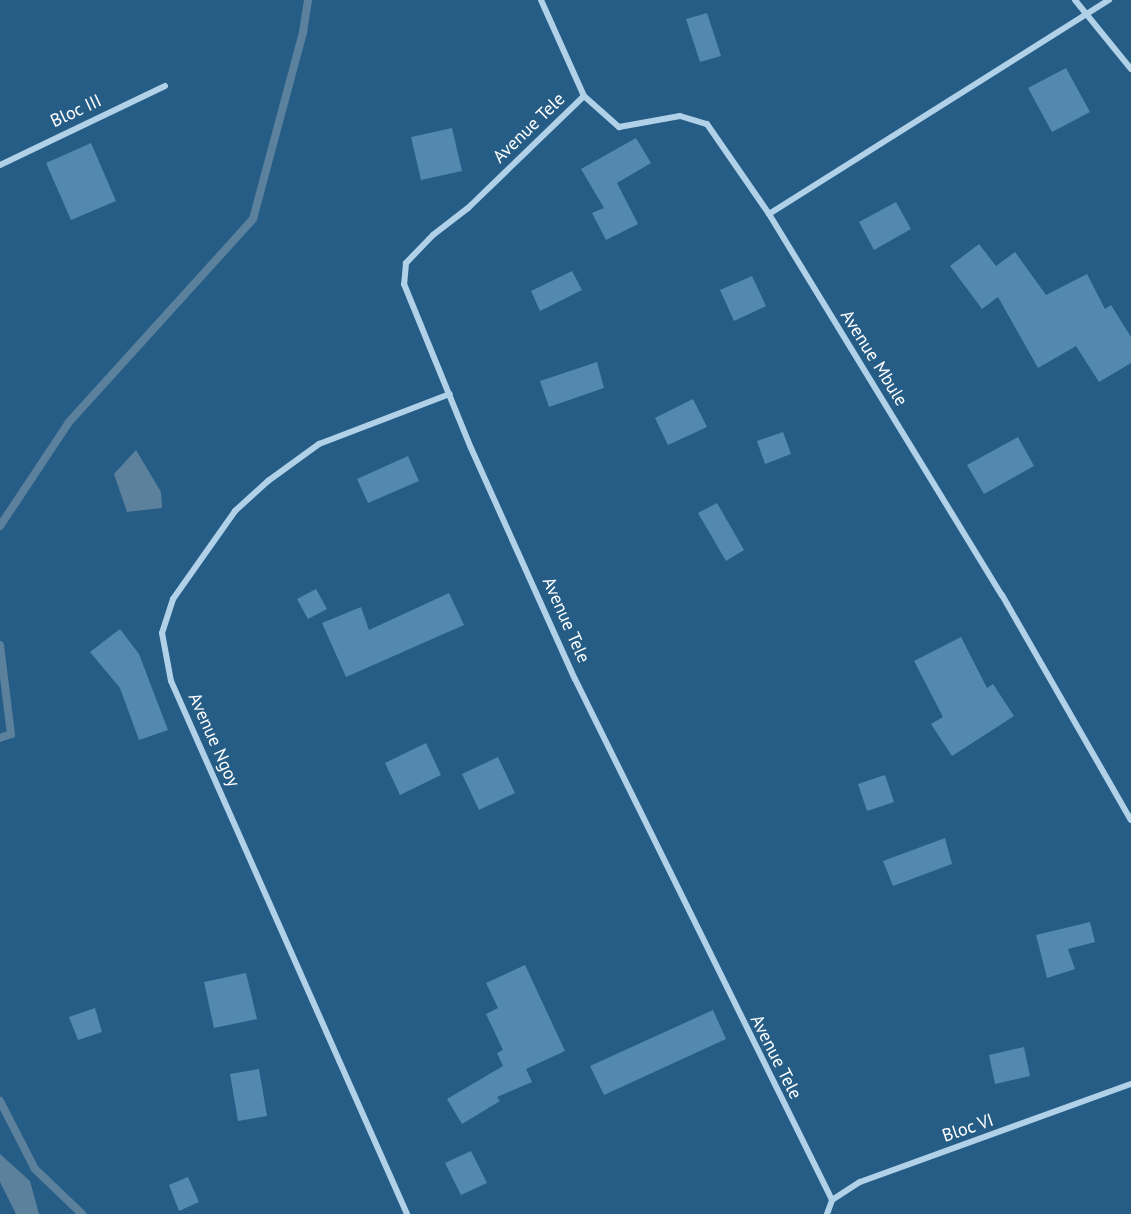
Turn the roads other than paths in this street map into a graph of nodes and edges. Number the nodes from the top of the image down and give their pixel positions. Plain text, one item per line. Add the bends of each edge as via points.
1 (541, 0) edge
2 (1075, 0) edge
3 (1109, 0) edge
4 (1089, 14) junction
5 (1131, 69) edge
6 (165, 86) dead end
7 (584, 96) junction
8 (0, 165) edge
9 (769, 214) junction
10 (450, 394) junction
11 (1131, 820) edge
12 (1131, 1084) edge
13 (832, 1200) junction
14 (407, 1214) edge
15 (827, 1214) edge

1 - 7 street, Avenue Mbule
2 - 4 street
3 - 4 street
4 - 5 street
4 - 9 street
6 - 8 street, Bloc III
7 - 9 street, Avenue Mbule via 619,127 680,116 707,124
7 - 10 street, Avenue Tele via 406,263 404,284
9 - 11 street, Avenue Mbule via 1002,595
10 - 13 street, Avenue Tele via 575,679
10 - 14 street, Avenue Ngoy via 319,444 268,481 235,511 173,599 162,633 171,681
12 - 13 street, Bloc VI via 860,1182
13 - 15 street

